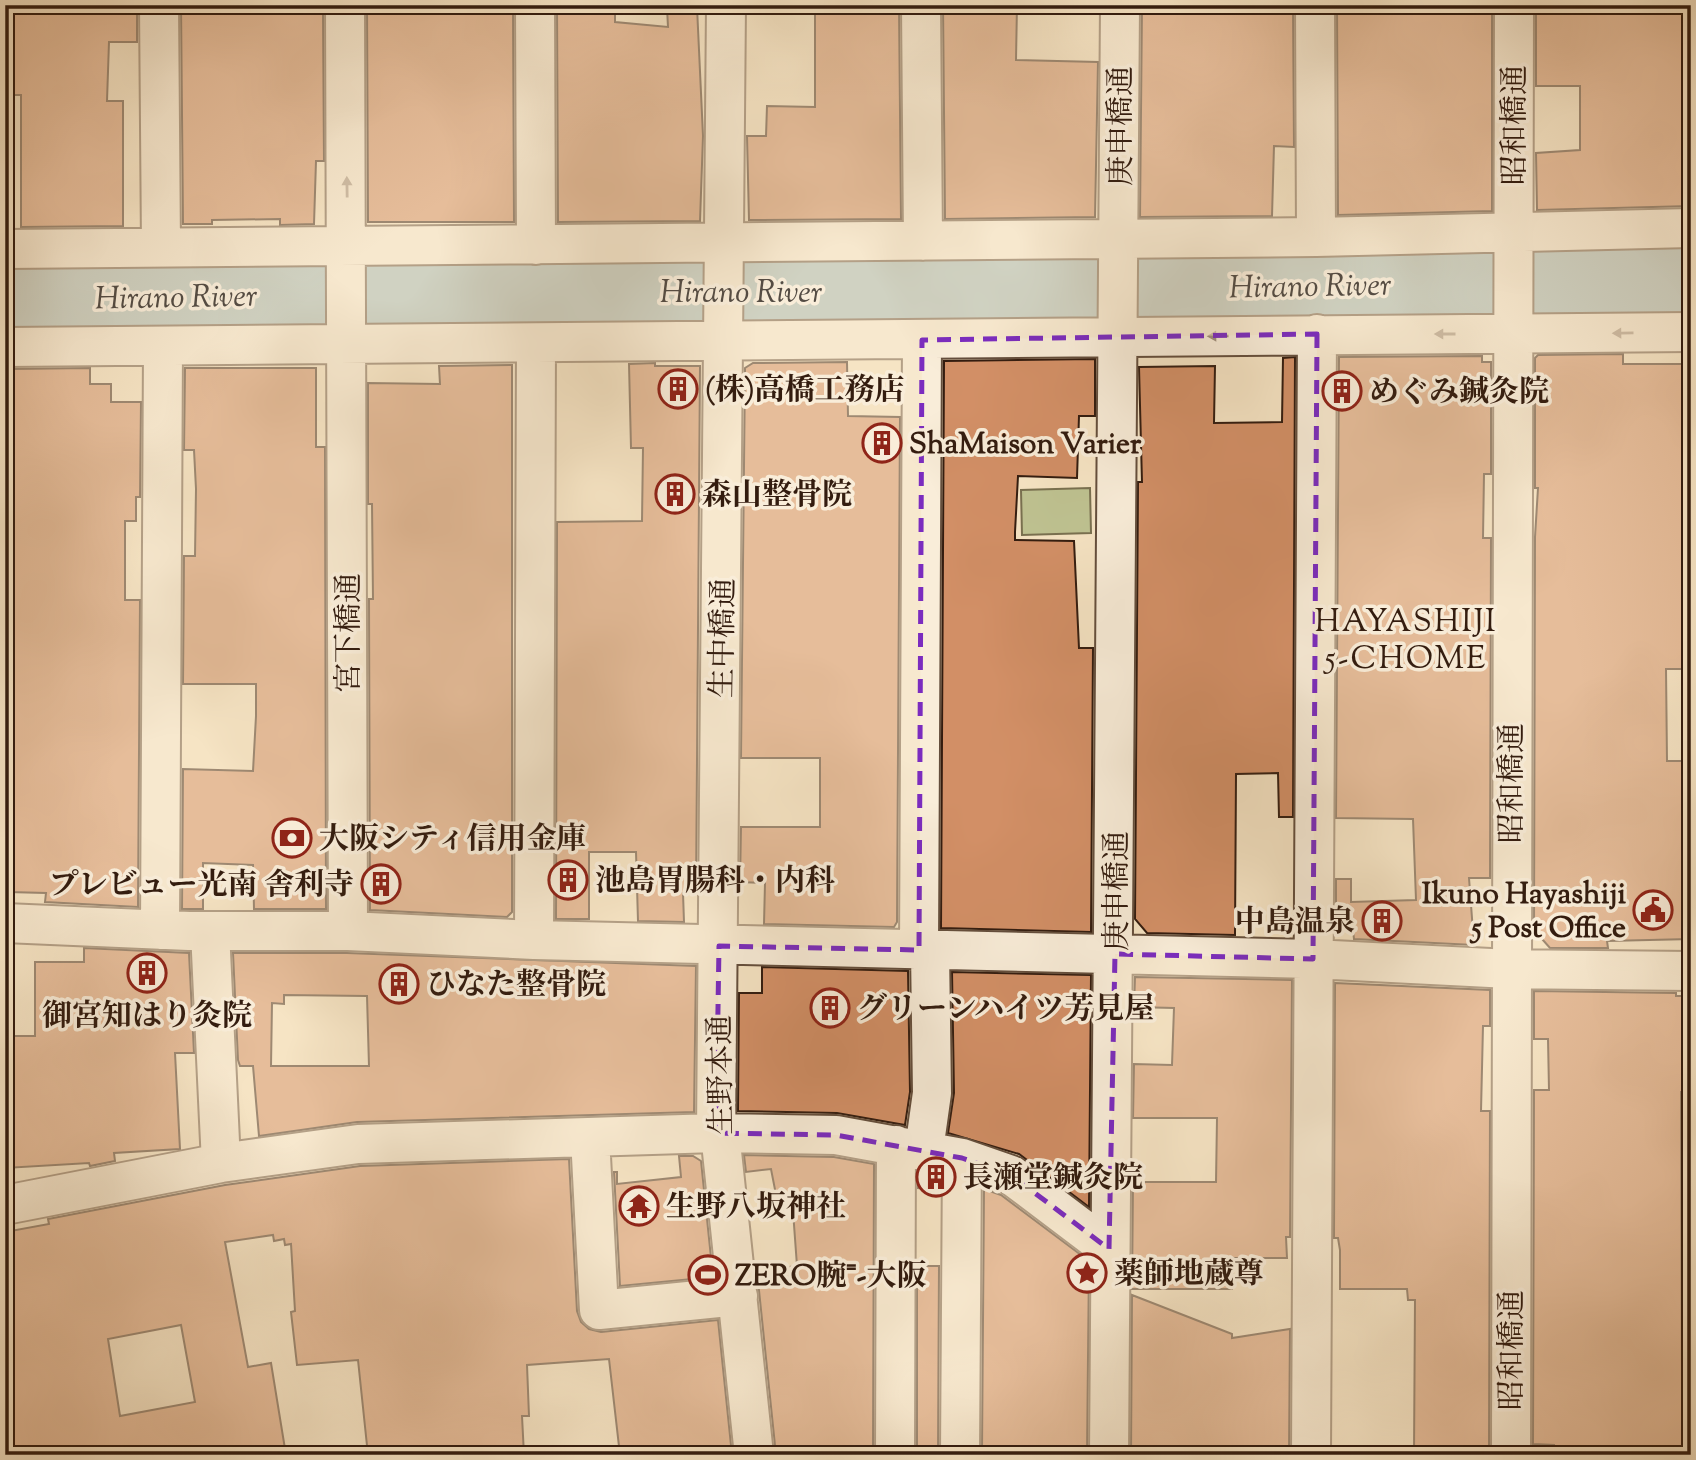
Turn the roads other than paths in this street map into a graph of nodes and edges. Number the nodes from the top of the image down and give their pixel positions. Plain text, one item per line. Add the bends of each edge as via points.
1 (159, 5) edge
2 (345, 5) edge
3 (535, 5) edge
4 (726, 5) edge
5 (921, 5) edge
6 (1120, 5) edge
7 (1315, 5) edge
8 (1514, 5) edge
9 (1691, 228) edge
10 (1316, 237) junction
11 (1513, 239) junction
12 (923, 241) junction
13 (1119, 243) junction
14 (536, 245) junction
15 (725, 246) junction
16 (161, 247) junction
17 (5, 249) edge
18 (348, 251) junction
19 (1513, 328) junction
20 (1119, 332) junction
21 (1691, 332) edge
22 (1317, 334) junction
23 (725, 336) junction
24 (347, 340) junction
25 (922, 340) junction
26 (536, 343) junction
27 (5, 347) edge
28 (163, 347) junction
29 (5, 923) edge
30 (160, 930) junction
31 (210, 931) junction
32 (348, 932) junction
33 (534, 940) junction
34 (719, 946) junction
35 (924, 950) junction
36 (1115, 954) junction
37 (1313, 960) junction
38 (1510, 969) junction
39 (1691, 971) edge
40 (718, 1133) junction
41 (590, 1137) junction
42 (910, 1148) junction
43 (962, 1158) junction
44 (221, 1163) junction
45 (5, 1205) edge
46 (1109, 1249) junction
47 (738, 1296) junction
48 (754, 1455) edge
49 (895, 1455) edge
50 (960, 1455) edge
51 (1109, 1455) edge
52 (1311, 1455) edge
53 (1511, 1455) edge

1 - 16 street
18 -> 2 street
3 - 14 street
4 - 15 street
5 - 12 street
6 - 13 street, 庚申橋通
7 - 10 street
8 - 11 street, 昭和橋通
9 - 11 street
10 - 11 street
10 - 13 street
11 - 19 street, 昭和橋通
12 - 13 street
12 - 15 street
13 - 20 street, 庚申橋通
14 - 15 street
14 - 18 street
15 - 23 street, 生中橋通
16 - 17 street
16 - 18 street
18 - 24 street, 宮下橋通
21 -> 19 street
19 -> 22 street
19 - 38 street, 昭和橋通
22 -> 20 street
20 - 25 street
20 - 36 street, 庚申橋通
22 - 37 street
23 - 25 street
23 - 26 street
23 - 34 street, 生中橋通
24 - 26 street
24 - 28 street
24 - 32 street, 宮下橋通
25 - 35 street
26 - 33 street
27 - 28 street
28 - 30 street
29 - 30 street
30 - 31 street
31 - 32 street
31 - 44 street
32 - 33 street
33 - 34 street
34 - 35 street
34 - 40 street, 生野本通
35 - 36 street
35 - 42 street via 932,1093
36 - 37 street
36 - 46 street, 庚申橋通
37 - 38 street
37 - 52 street
38 - 39 street
38 - 53 street, 昭和橋通
40 - 41 street
40 - 42 street via 836,1135
40 - 47 street, 生野本通
41 - 44 street via 358,1144
41 - 47 street via 599,1310
42 - 43 street
42 - 49 street
43 - 46 street via 1011,1175
43 - 50 street
44 - 45 street
46 - 51 street, 庚申橋通
47 - 48 street, 生野本通

